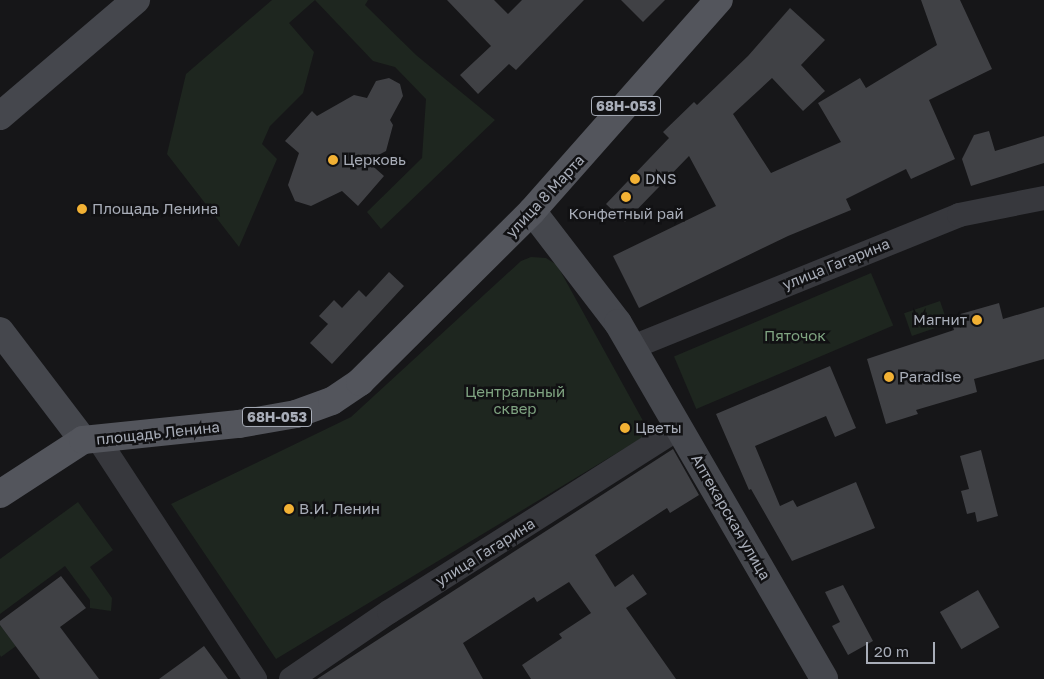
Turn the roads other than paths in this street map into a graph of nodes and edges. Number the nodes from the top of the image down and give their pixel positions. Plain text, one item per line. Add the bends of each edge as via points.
1 (136, 0) edge
2 (719, 0) edge
3 (0, 116) edge
4 (1044, 198) edge
5 (532, 211) junction
6 (0, 331) edge
7 (633, 347) junction
8 (360, 382) joint
9 (680, 428) junction
10 (90, 440) junction
11 (15, 484) edge
12 (255, 679) edge
13 (291, 679) edge
14 (824, 679) edge

1 - 3 street
2 - 5 main road, улица 8 Марта / 68Н-053
4 - 7 street, улица Гагарина via 959,215
5 - 7 street, Аптекарская улица
5 - 8 main road, улица 8 Марта / 68Н-053
6 - 10 street, площадь Ленина
7 - 9 street, Аптекарская улица
8 - 10 main road, площадь Ленина / 68Н-053 via 332,401 296,414 239,424
9 - 13 street, улица Гагарина via 374,622
9 - 14 street, Аптекарская улица
10 - 11 main road, 68Н-053
10 - 12 street

